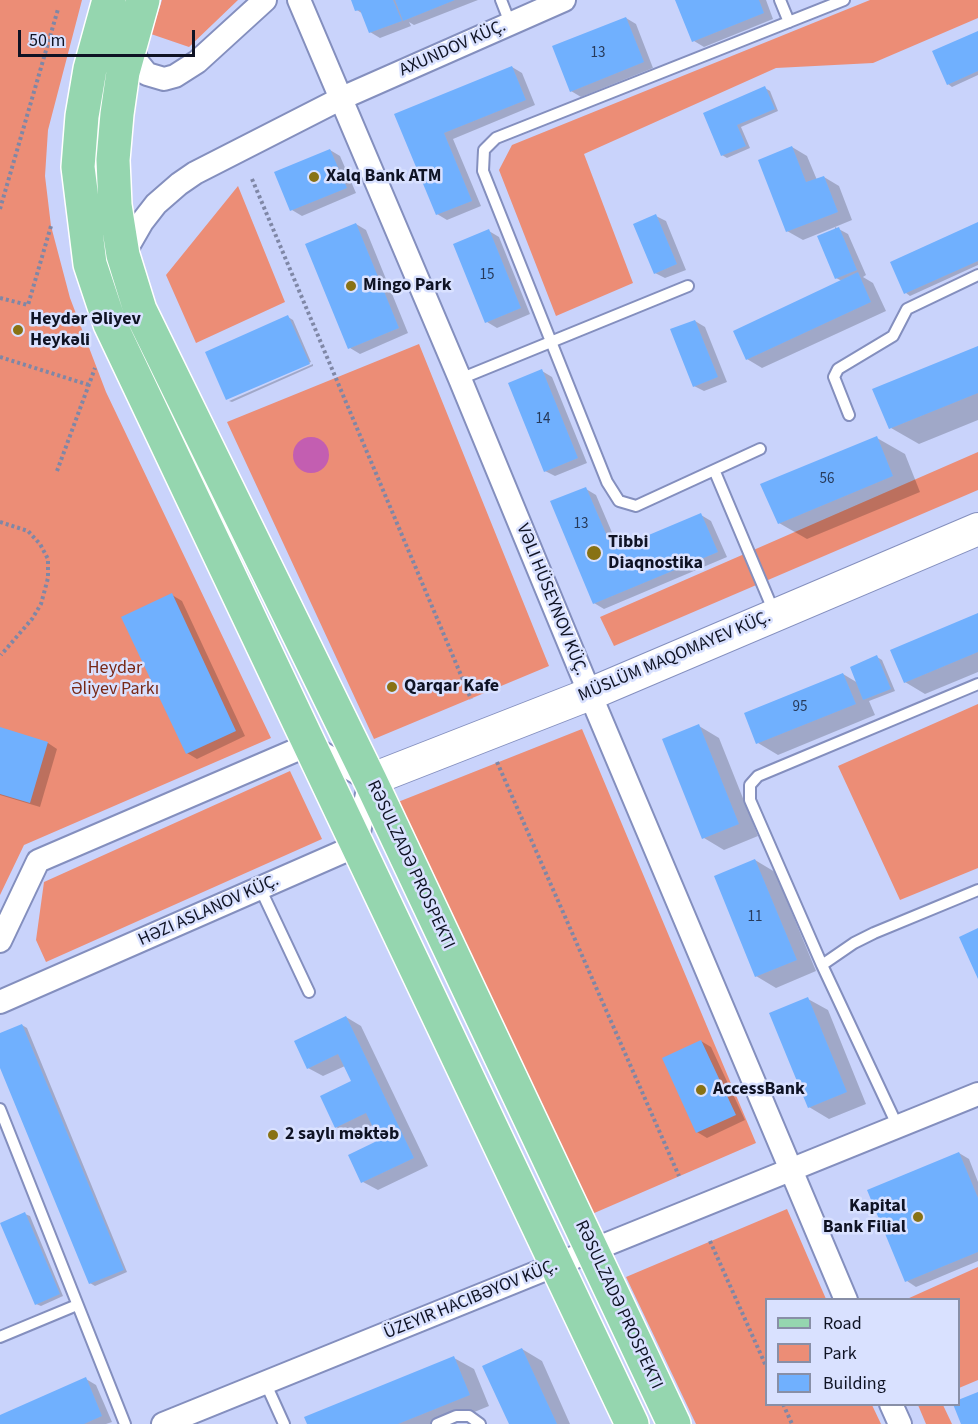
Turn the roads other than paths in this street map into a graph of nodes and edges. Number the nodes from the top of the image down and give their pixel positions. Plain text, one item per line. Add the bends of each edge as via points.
1 (109, 0) edge
2 (143, 0) edge
3 (265, 0) edge
4 (299, 0) edge
5 (501, 0) edge
6 (564, 0) edge
7 (780, 0) edge
8 (844, 0) edge
9 (789, 22) junction
10 (510, 23) junction
11 (131, 45) junction
12 (342, 98) junction
13 (123, 255) junction
14 (978, 275) edge
15 (688, 286) dead end
16 (552, 343) junction
17 (460, 379) junction
18 (849, 415) dead end
19 (760, 449) dead end
20 (715, 472) junction
21 (978, 529) edge
22 (775, 615) junction
23 (978, 684) edge
24 (590, 694) junction
25 (308, 745) junction
26 (370, 780) junction
27 (356, 846) junction
28 (260, 888) junction
29 (978, 890) edge
30 (0, 941) edge
31 (822, 965) junction
32 (309, 993) dead end
33 (0, 1002) edge
34 (978, 1094) edge
35 (0, 1109) edge
36 (898, 1127) junction
37 (790, 1171) junction
38 (592, 1251) junction
39 (557, 1265) junction
40 (846, 1298) edge
41 (77, 1305) junction
42 (0, 1337) edge
43 (265, 1382) junction
44 (892, 1406) edge
45 (125, 1424) edge
46 (163, 1424) edge
47 (284, 1424) edge
48 (437, 1424) edge
49 (480, 1424) edge
50 (632, 1424) edge
51 (674, 1424) edge
52 (900, 1424) edge

1 - 25 main road, RƏSULZADƏ PROSPEKTI via 90,69 78,167 90,264 110,324
2 - 11 main road, RƏSULZADƏ PROSPEKTI
3 - 11 street via 197,62 175,76 164,79 147,74
4 - 12 street, VƏLI HÜSEYNOV KÜÇ.
5 - 10 lane
6 - 10 street, AXUNDOV KÜÇ.
7 - 9 lane
8 - 9 lane
9 - 16 lane via 496,138 484,150 483,171
10 - 12 street, AXUNDOV KÜÇ.
11 - 13 main road, RƏSULZADƏ PROSPEKTI via 112,160
12 - 13 street, AXUNDOV KÜÇ. via 179,184 149,213
12 - 17 street, VƏLI HÜSEYNOV KÜÇ.
13 - 26 main road, RƏSULZADƏ PROSPEKTI via 140,310
14 - 18 lane via 906,309 893,336 838,369 834,377
15 - 16 lane
16 - 17 lane
16 - 20 lane via 607,482 619,501 636,506
17 - 24 street, VƏLI HÜSEYNOV KÜÇ.
19 - 20 lane
20 - 22 lane
21 - 22 main road, MÜSLÜM MAQOMAYEV KÜÇ.
22 - 24 main road, MÜSLÜM MAQOMAYEV KÜÇ.
23 - 31 lane via 759,776 750,785 750,800
24 - 26 main road, MÜSLÜM MAQOMAYEV KÜÇ.
24 - 37 street, VƏLI HÜSEYNOV KÜÇ.
25 - 26 street
25 - 27 main road, RƏSULZADƏ PROSPEKTI
25 - 30 street via 38,861
26 - 27 street
26 - 38 main road, RƏSULZADƏ PROSPEKTI
27 - 28 street, HƏZI ASLANOV KÜÇ.
27 - 39 main road, RƏSULZADƏ PROSPEKTI
28 - 32 lane
28 - 33 street, HƏZI ASLANOV KÜÇ.
29 - 31 lane via 874,933
31 - 36 lane
34 - 36 street
35 - 41 lane
36 - 37 street
37 - 38 street
37 - 40 street, VƏLI HÜSEYNOV KÜÇ.
38 - 39 street
38 - 51 main road, RƏSULZADƏ PROSPEKTI
39 - 43 street
39 - 50 main road, RƏSULZADƏ PROSPEKTI
41 - 42 lane
41 - 45 lane
43 - 46 street
43 - 47 lane
44 - 52 street
48 - 49 lane via 456,1416 469,1416

